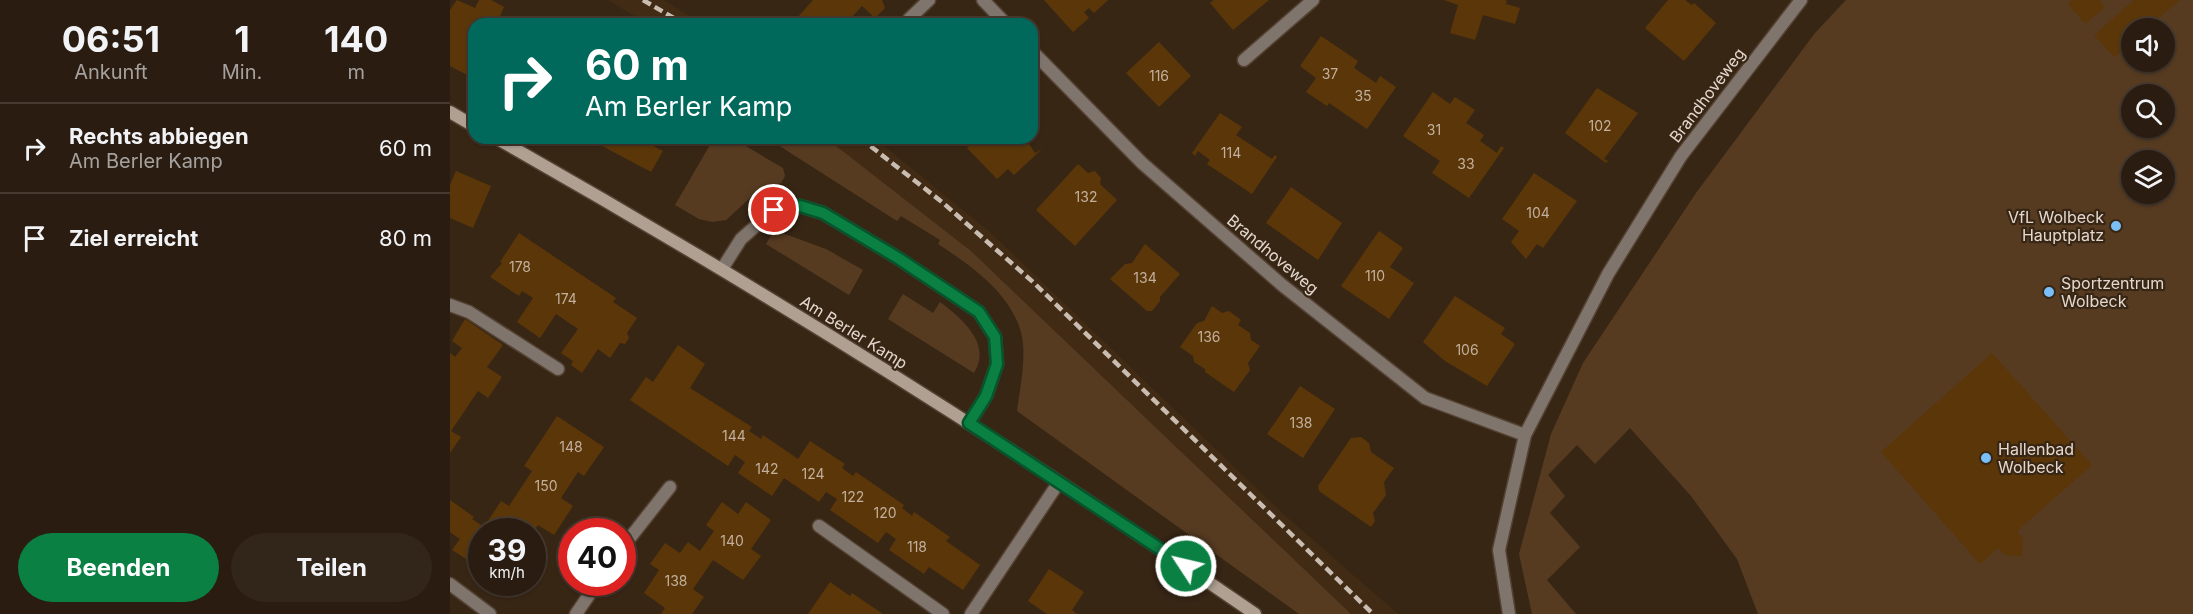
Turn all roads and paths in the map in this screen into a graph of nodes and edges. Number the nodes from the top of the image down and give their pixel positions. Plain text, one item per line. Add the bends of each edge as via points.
1 (929, 0) edge
2 (982, 0) edge
3 (1313, 0) edge
4 (1801, 0) edge
5 (910, 18) edge
6 (1000, 18) edge
7 (1038, 57) edge
8 (1244, 60) dead end
9 (450, 112) edge
10 (468, 122) edge
11 (506, 144) edge
12 (723, 269) junction
13 (450, 305) edge
14 (558, 369) dead end
15 (969, 423) junction
16 (1526, 435) junction
17 (1059, 482) junction
18 (670, 487) dead end
19 (819, 526) dead end
20 (636, 530) edge
21 (450, 584) edge
22 (588, 596) edge
23 (490, 614) edge
24 (576, 614) edge
25 (943, 614) edge
26 (971, 614) edge
27 (1255, 614) edge
28 (1509, 614) edge

1 - 5 street
2 - 6 street
3 - 8 street
4 - 16 street, Brandhoveweg via 1698,133 1644,215 1608,274
7 - 16 street, Brandhoveweg via 1142,163 1282,285 1425,398
9 - 10 street
11 - 12 street, Am Berler Kamp
12 - 15 street, Am Berler Kamp
12 - 15 street via 741,239 774,210 800,206 823,213 898,258 979,312 995,337 997,364 986,396
13 - 14 street via 469,312
15 - 17 street, Am Berler Kamp
16 - 28 street, Brandhoveweg via 1499,550
17 - 26 street
17 - 27 street, Am Berler Kamp
18 - 20 street
19 - 25 street
21 - 23 street
22 - 24 street

